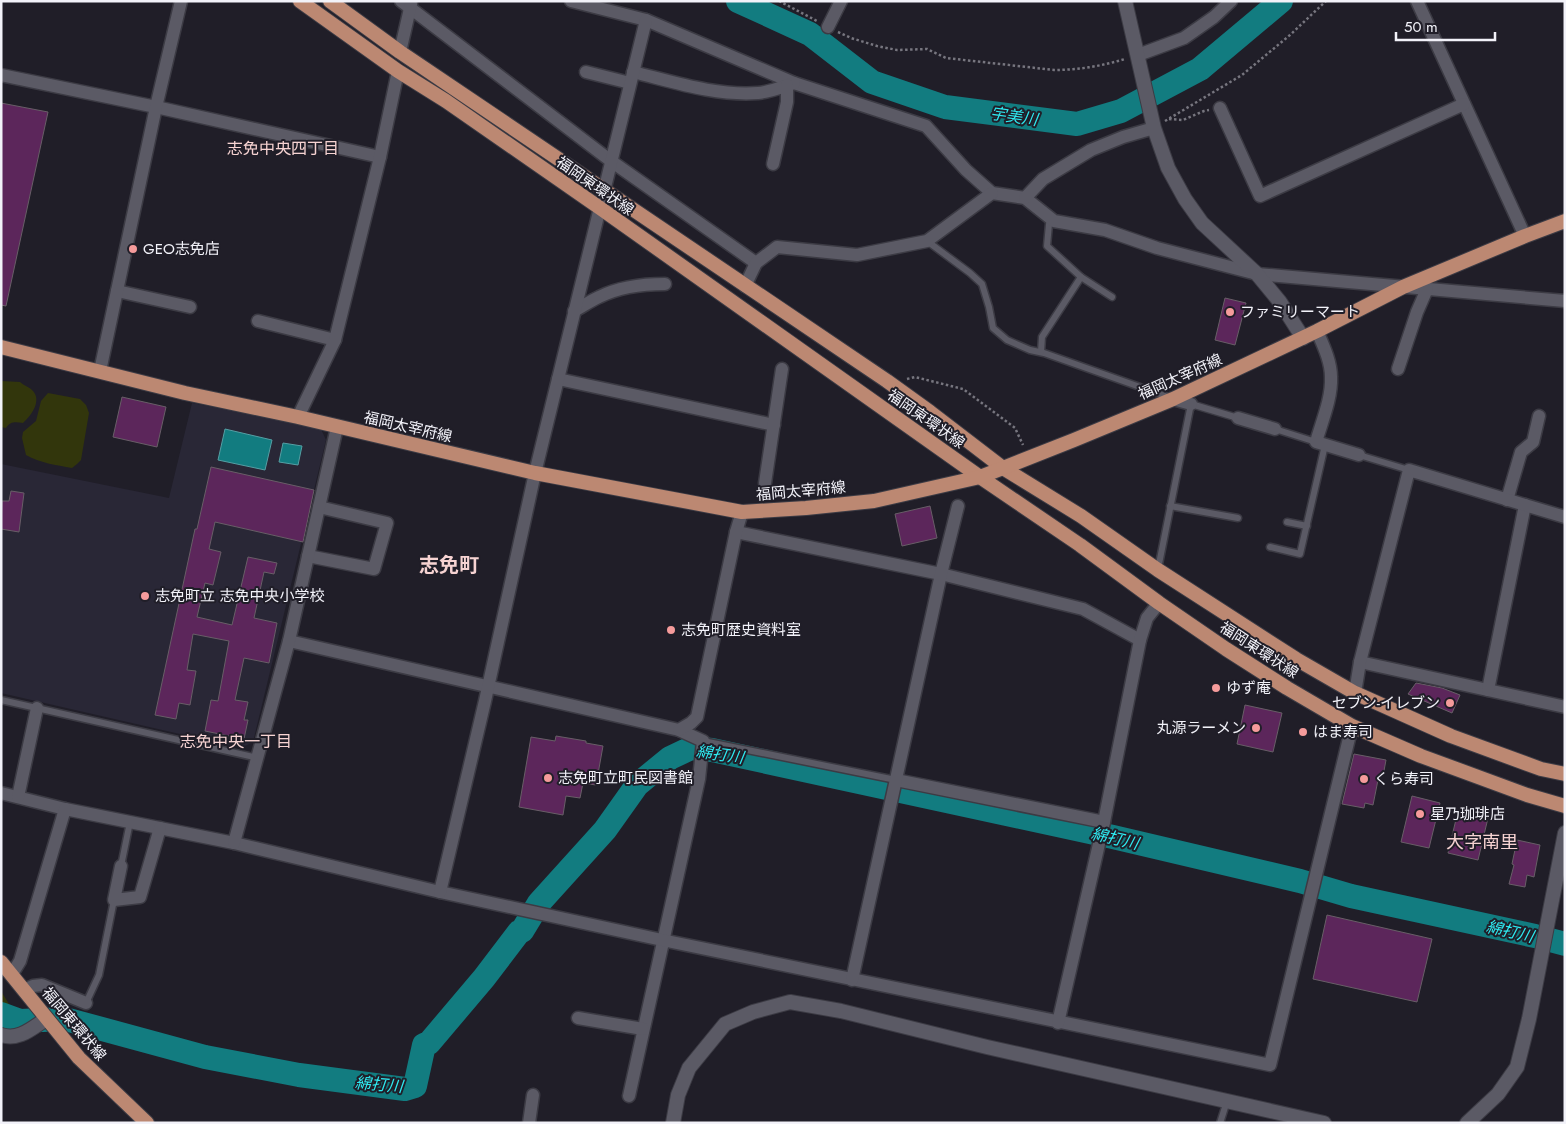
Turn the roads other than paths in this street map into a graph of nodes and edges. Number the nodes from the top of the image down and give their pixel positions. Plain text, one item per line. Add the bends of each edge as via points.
1 (181, 1) edge
2 (300, 1) edge
3 (330, 1) edge
4 (571, 1) edge
5 (841, 1) edge
6 (1126, 1) edge
7 (1231, 1) edge
8 (1417, 1) edge
9 (408, 4) edge
10 (646, 20) junction
11 (828, 27) road end
12 (400, 52) junction
13 (1139, 60) junction
14 (398, 71) junction
15 (586, 72) dead end
16 (1, 75) edge
17 (632, 78) junction
18 (790, 84) junction
19 (1464, 104) junction
20 (156, 107) junction
21 (1220, 108) road end
22 (1154, 125) junction
23 (380, 157) junction
24 (611, 161) junction
25 (773, 164) dead end
26 (604, 189) junction
27 (992, 193) junction
28 (1025, 198) junction
29 (600, 208) junction
30 (1052, 219) junction
31 (1565, 221) edge
32 (1525, 236) junction
33 (927, 240) junction
34 (756, 263) junction
35 (1257, 274) junction
36 (1081, 277) junction
37 (665, 284) dead end
38 (746, 286) junction
39 (1403, 287) junction
40 (1427, 289) junction
41 (117, 291) junction
42 (1112, 298) dead end
43 (1565, 301) edge
44 (190, 308) dead end
45 (574, 311) junction
46 (258, 321) dead end
47 (1318, 331) junction
48 (1303, 338) junction
49 (335, 340) junction
50 (1, 347) edge
51 (1041, 352) junction
52 (782, 369) dead end
53 (1398, 369) dead end
54 (100, 371) junction
55 (558, 379) junction
56 (1173, 399) junction
57 (1191, 404) junction
58 (1540, 416) dead end
59 (298, 417) junction
60 (1238, 418) joint
61 (774, 425) junction
62 (337, 426) junction
63 (1275, 429) joint
64 (1321, 443) junction
65 (1359, 455) joint
66 (1003, 468) junction
67 (1409, 470) junction
68 (535, 474) junction
69 (980, 477) junction
70 (765, 484) dead end
71 (1507, 500) junction
72 (1525, 505) junction
73 (958, 506) dead end
74 (1170, 506) junction
75 (319, 507) junction
76 (742, 512) junction
77 (1565, 517) edge
78 (1238, 518) dead end
79 (1287, 522) dead end
80 (1307, 526) junction
81 (736, 532) junction
82 (1270, 548) dead end
83 (308, 556) junction
84 (1158, 570) junction
85 (941, 574) junction
86 (1159, 603) junction
87 (1140, 640) junction
88 (289, 641) junction
89 (1360, 662) junction
90 (488, 687) junction
91 (1488, 690) junction
92 (1355, 693) junction
93 (1, 700) edge
94 (1565, 707) edge
95 (37, 708) junction
96 (1352, 726) junction
97 (678, 730) junction
98 (703, 741) junction
99 (258, 758) junction
100 (1565, 774) edge
101 (896, 780) junction
102 (1, 793) edge
103 (18, 797) junction
104 (1565, 806) edge
105 (64, 809) junction
106 (130, 822) junction
107 (1104, 822) junction
108 (160, 828) junction
109 (1565, 834) edge
110 (234, 843) junction
111 (121, 866) joint
112 (440, 892) junction
113 (114, 900) junction
114 (662, 940) junction
115 (1, 962) edge
116 (12, 974) junction
117 (852, 980) junction
118 (24, 990) junction
119 (86, 1003) joint
120 (578, 1018) dead end
121 (46, 1019) junction
122 (1058, 1023) junction
123 (643, 1030) junction
124 (1, 1035) edge
125 (534, 1095) dead end
126 (629, 1096) dead end
127 (1227, 1100) junction
128 (1475, 1120) edge
129 (147, 1123) edge
130 (529, 1123) edge
131 (673, 1123) edge
132 (1220, 1123) edge
133 (1324, 1123) edge

1 - 20 street
2 - 14 main road, 福岡東環状線
3 - 12 main road, 福岡東環状線
4 - 10 street
5 - 11 street
6 - 13 street
7 - 13 street via 1184,38
8 - 19 street
9 - 12 street
9 - 24 street
10 - 17 street
10 - 18 street
12 - 26 main road, 福岡東環状線
13 - 22 street
14 - 23 street
14 - 29 main road, 福岡東環状線
15 - 17 street
16 - 20 street
17 - 18 street via 731,93 759,93
17 - 24 street
18 - 25 street
18 - 27 street via 926,126
19 - 21 street via 1260,196
19 - 32 street
20 - 23 street
20 - 41 street
22 - 28 street via 1090,150 1043,179
22 - 35 street via 1168,168 1184,199 1202,223
23 - 49 street
24 - 26 street
24 - 34 street
26 - 29 street
26 - 38 main road, 福岡東環状線
27 - 28 street
27 - 33 street
28 - 30 street
29 - 45 street
29 - 69 main road, 福岡東環状線
30 - 35 street via 1105,230 1157,248
30 - 36 lane via 1047,246
31 - 32 main road, 福岡太宰府線
32 - 39 main road, 福岡太宰府線
33 - 34 street via 857,255 777,247
33 - 51 lane via 982,284 993,328 1007,340
34 - 38 street
35 - 39 street
35 - 48 street
36 - 42 lane
36 - 51 lane via 1042,337
37 - 45 street via 623,289 599,297
38 - 66 main road, 福岡東環状線 via 892,385
39 - 40 street
39 - 47 main road, 福岡太宰府線
40 - 43 street
40 - 53 street
41 - 44 street
41 - 54 street
45 - 55 street
46 - 49 street
47 - 48 main road, 福岡太宰府線
47 - 64 street via 1332,376
48 - 56 main road, 福岡太宰府線
49 - 59 street
50 - 54 main road, 福岡太宰府線
51 - 56 lane
52 - 61 street
54 - 59 main road, 福岡太宰府線
55 - 61 street
55 - 68 street
56 - 57 street
56 - 66 main road, 福岡太宰府線
57 - 60 lane
57 - 74 lane
58 - 71 street via 1533,442 1520,452
59 - 62 main road, 福岡太宰府線
60 - 63 street
61 - 70 street
62 - 68 main road, 福岡太宰府線
62 - 75 street
63 - 64 lane
64 - 65 street
64 - 80 lane
65 - 67 lane
66 - 69 main road, 福岡太宰府線
66 - 84 main road, 福岡東環状線 via 1081,516
67 - 71 street
67 - 89 street
68 - 76 main road, 福岡太宰府線
68 - 90 street
69 - 76 main road, 福岡太宰府線 via 874,501
69 - 86 main road, 福岡東環状線
71 - 72 street
72 - 77 street
72 - 91 street
73 - 85 street
74 - 78 lane
74 - 84 lane
75 - 83 street
75 - 83 street via 387,522 374,569
76 - 81 street
79 - 80 lane
80 - 82 lane via 1300,554
81 - 85 street
81 - 97 street via 697,717
83 - 88 street
84 - 92 main road, 福岡東環状線
85 - 87 street via 1083,609
85 - 101 street
86 - 87 street via 1147,618
86 - 96 main road, 福岡東環状線 via 1287,688
87 - 107 street
88 - 90 street
88 - 99 street
89 - 91 street
89 - 92 street
90 - 97 street
90 - 112 street
91 - 94 street
92 - 100 main road, 福岡東環状線 via 1450,736 1540,769
93 - 95 lane
95 - 99 lane
95 - 103 street
96 - 104 main road, 福岡東環状線 via 1420,756
96 - 122 street via 1270,1065
97 - 98 street
98 - 101 lane
98 - 114 street via 699,779
99 - 110 street
101 - 107 street
101 - 117 street
102 - 103 street
103 - 105 street
105 - 106 street
105 - 116 street via 20,961
106 - 108 street
106 - 111 lane
107 - 122 street
108 - 110 street
108 - 113 street via 140,897
109 - 128 street via 1517,1068
110 - 112 street
111 - 113 street
112 - 114 street
113 - 119 lane via 99,975
114 - 117 street
114 - 123 street
115 - 116 main road, 福岡東環状線
116 - 118 main road, 福岡東環状線
117 - 122 street
118 - 119 street via 42,985
118 - 121 main road, 福岡東環状線
120 - 123 street
121 - 124 street via 22,1035
121 - 129 main road, 福岡東環状線 via 79,1058
123 - 126 street
125 - 130 street
127 - 131 street via 790,1002 725,1024 690,1068 678,1095
127 - 132 lane
127 - 133 street

